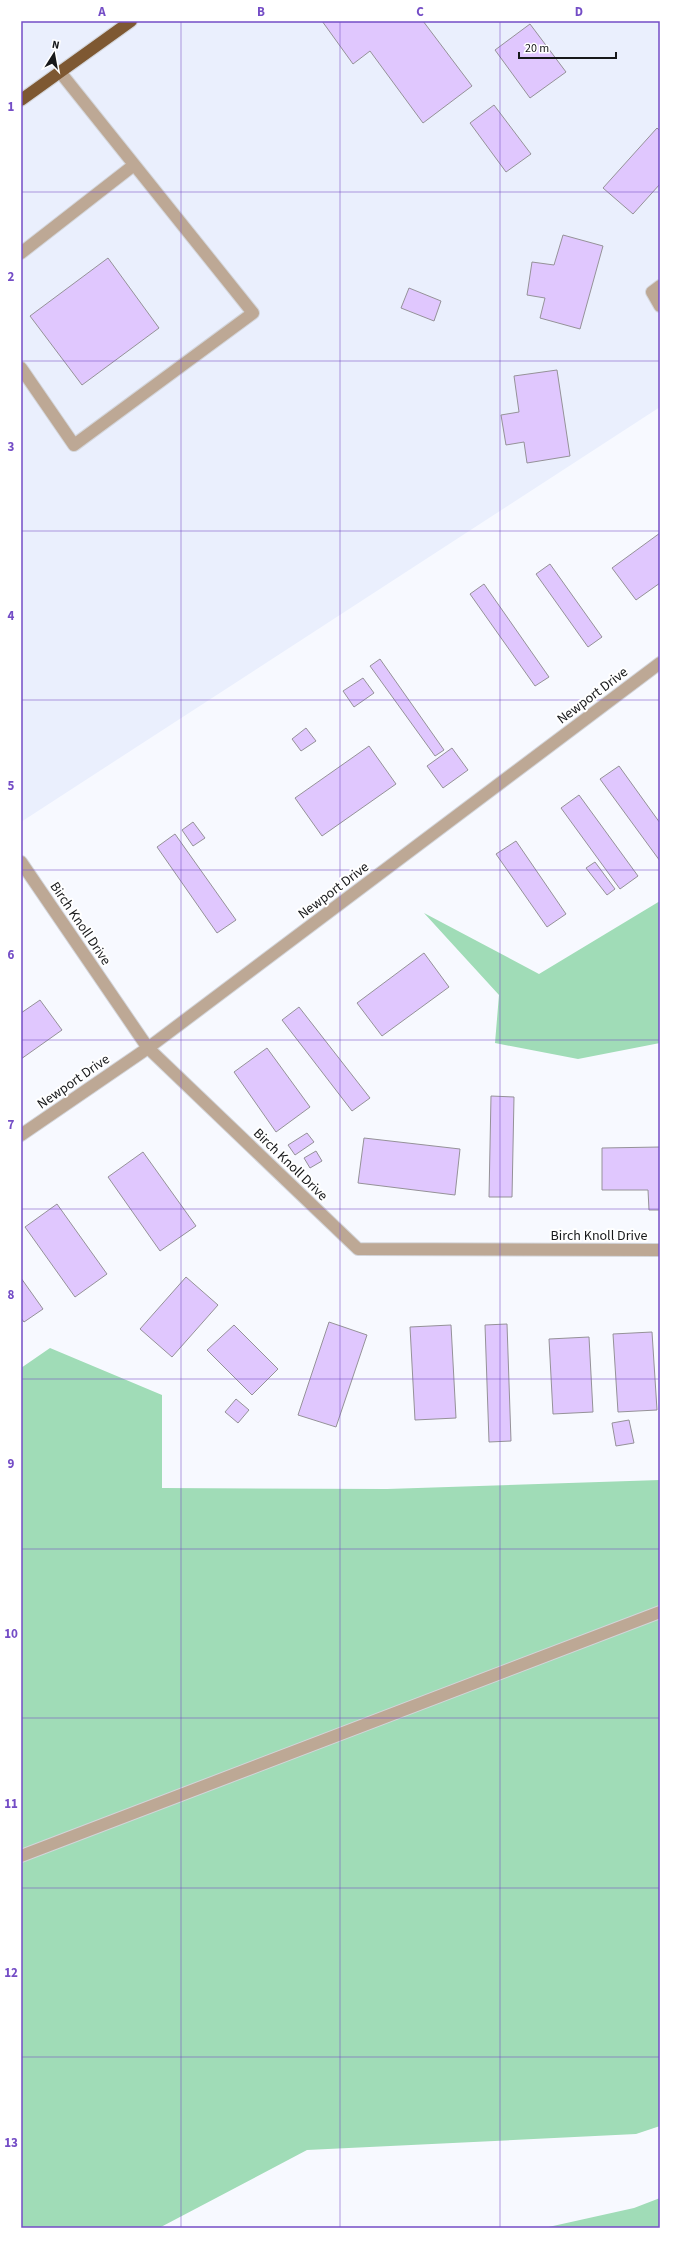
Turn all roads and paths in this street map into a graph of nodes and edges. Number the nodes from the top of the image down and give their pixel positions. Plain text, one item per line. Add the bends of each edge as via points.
1 (131, 21) edge
2 (60, 72) junction
3 (21, 100) edge
4 (134, 165) junction
5 (21, 253) edge
6 (660, 286) edge
7 (660, 306) edge
8 (21, 368) edge
9 (660, 663) edge
10 (21, 862) edge
11 (148, 1048) junction
12 (21, 1136) edge
13 (660, 1250) edge
14 (660, 1612) edge
15 (21, 1856) edge

1 - 2 highway
2 - 3 highway
2 - 4 street
4 - 5 street
4 - 8 street via 253,313 74,445
6 - 7 street via 652,292
9 - 11 street, Newport Drive
10 - 11 street, Birch Knoll Drive
11 - 12 street, Newport Drive
11 - 13 street, Birch Knoll Drive via 358,1249
14 - 15 street

